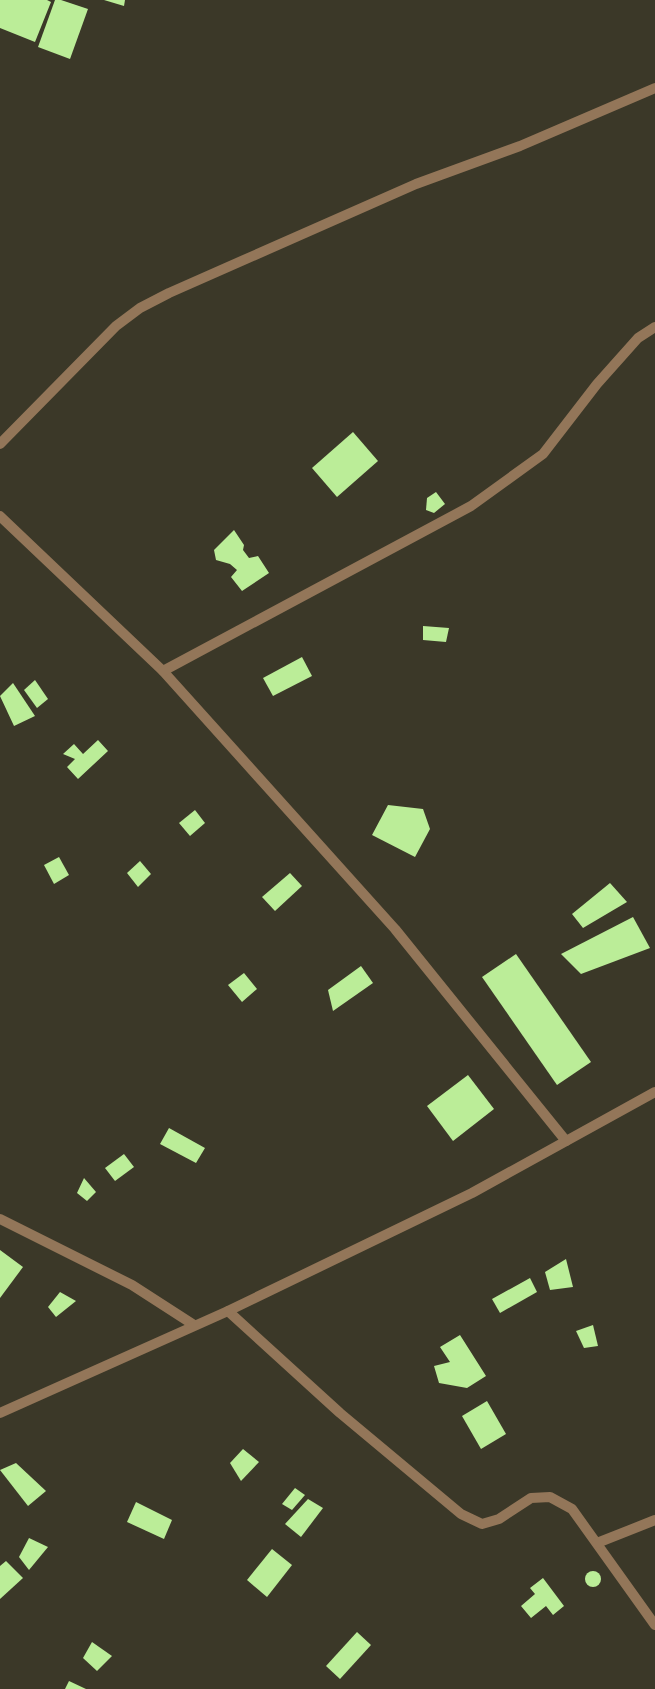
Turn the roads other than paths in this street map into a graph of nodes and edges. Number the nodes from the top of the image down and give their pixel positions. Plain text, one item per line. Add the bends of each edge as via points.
1 (655, 88) edge
2 (655, 327) edge
3 (0, 444) edge
4 (0, 516) edge
5 (163, 670) junction
6 (655, 1092) edge
7 (566, 1141) junction
8 (0, 1219) edge
9 (228, 1311) junction
10 (194, 1325) junction
11 (0, 1413) edge
12 (655, 1520) edge
13 (597, 1543) junction
14 (655, 1625) edge

1 - 3 street via 520,146 416,184 169,292 140,308 116,326
2 - 5 street via 638,338 597,384 543,454 471,506
4 - 5 street
5 - 7 street via 396,929
6 - 7 street
7 - 9 street via 472,1193
8 - 10 street via 132,1285
9 - 10 street
9 - 13 street via 329,1403 460,1514 482,1524 499,1519 531,1498 550,1497 572,1509
10 - 11 street
12 - 13 street
13 - 14 street

